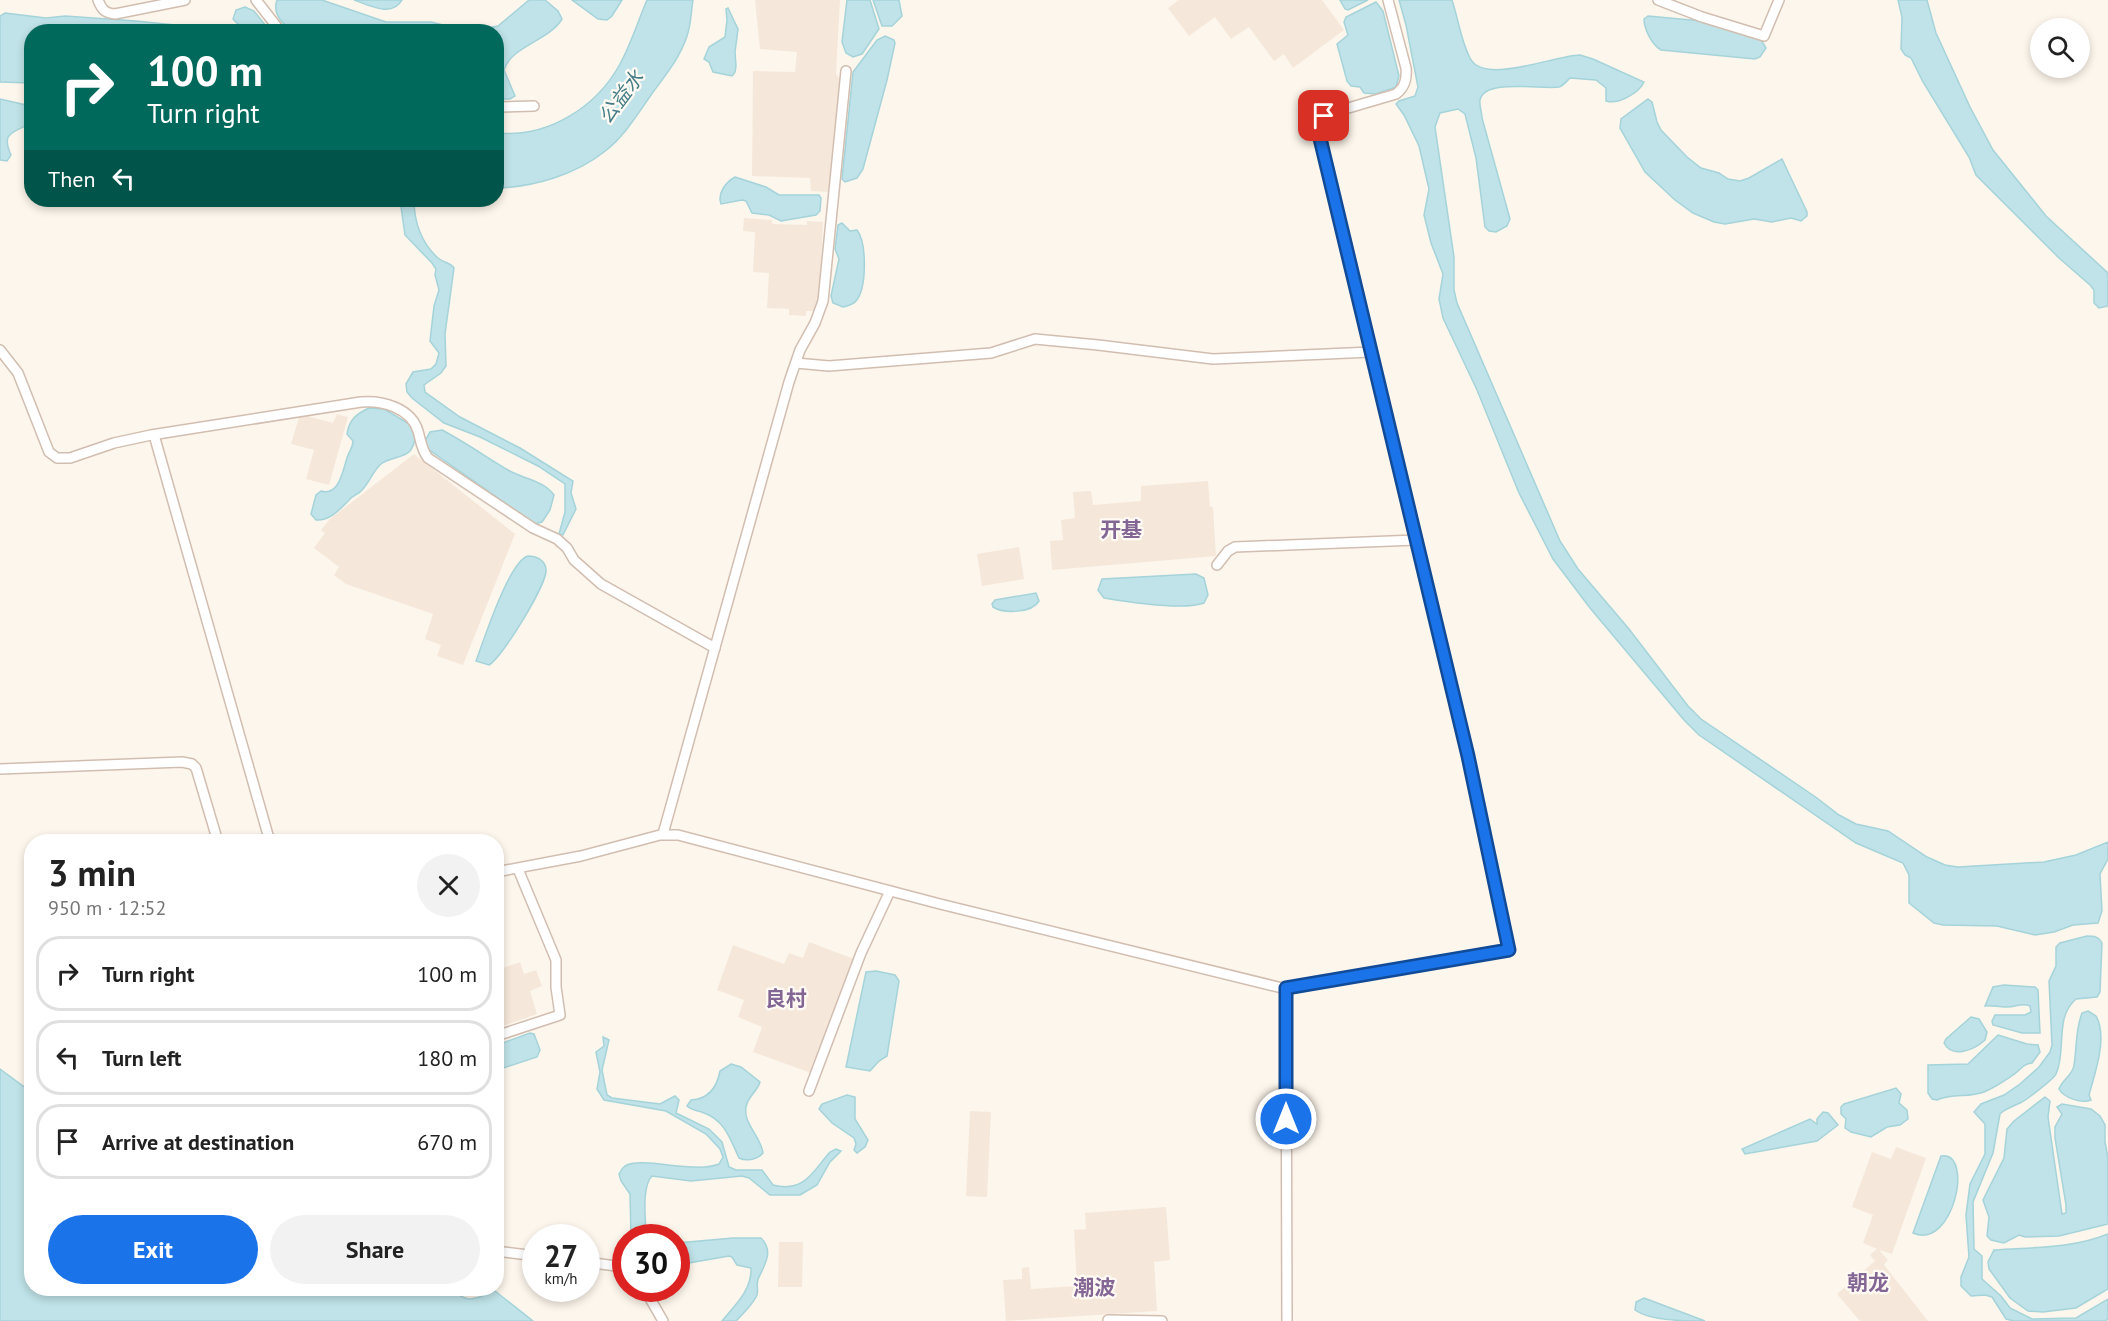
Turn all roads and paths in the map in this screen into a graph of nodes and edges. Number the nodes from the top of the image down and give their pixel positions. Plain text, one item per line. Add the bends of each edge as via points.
1 (98, 0) edge
2 (185, 0) edge
3 (256, 0) edge
4 (1388, 0) edge
5 (1658, 0) edge
6 (1779, 0) edge
7 (275, 24) edge
8 (846, 71) dead end
9 (534, 106) dead end
10 (504, 107) edge
11 (0, 350) edge
12 (1371, 352) junction
13 (796, 363) junction
14 (154, 435) junction
15 (1416, 540) junction
16 (1217, 565) dead end
17 (715, 648) junction
18 (0, 769) edge
19 (216, 834) edge
20 (268, 834) edge
21 (663, 834) junction
22 (518, 869) junction
23 (504, 871) edge
24 (890, 891) junction
25 (1286, 988) junction
26 (504, 1033) edge
27 (809, 1091) dead end
28 (504, 1252) edge
29 (522, 1254) edge
30 (652, 1302) edge
31 (1108, 1320) edge
32 (663, 1321) edge
33 (1162, 1321) edge
34 (1287, 1321) edge

1 - 2 street via 105,12 115,14
3 - 7 street
4 - 12 street via 1406,68 1403,87 1396,94 1328,114 1320,120 1318,128
5 - 6 street via 1764,36
8 - 13 street via 823,301
9 - 10 street
11 - 14 street via 18,372 49,452 54,456 70,458
12 - 13 street via 1213,359 1035,339 991,353 829,366
12 - 15 street
13 - 17 street
14 - 17 street via 361,402 384,403 414,422 428,458 562,543 574,560 601,584
14 - 20 street
15 - 16 street via 1235,548 1228,550
15 - 25 street via 1509,950
17 - 21 street
18 - 19 street via 192,764
21 - 22 street
21 - 24 street
22 - 23 street
22 - 26 street via 556,960 560,1014
24 - 25 street
24 - 27 street via 861,953
25 - 34 street
28 - 29 street
30 - 32 street
31 - 33 street

